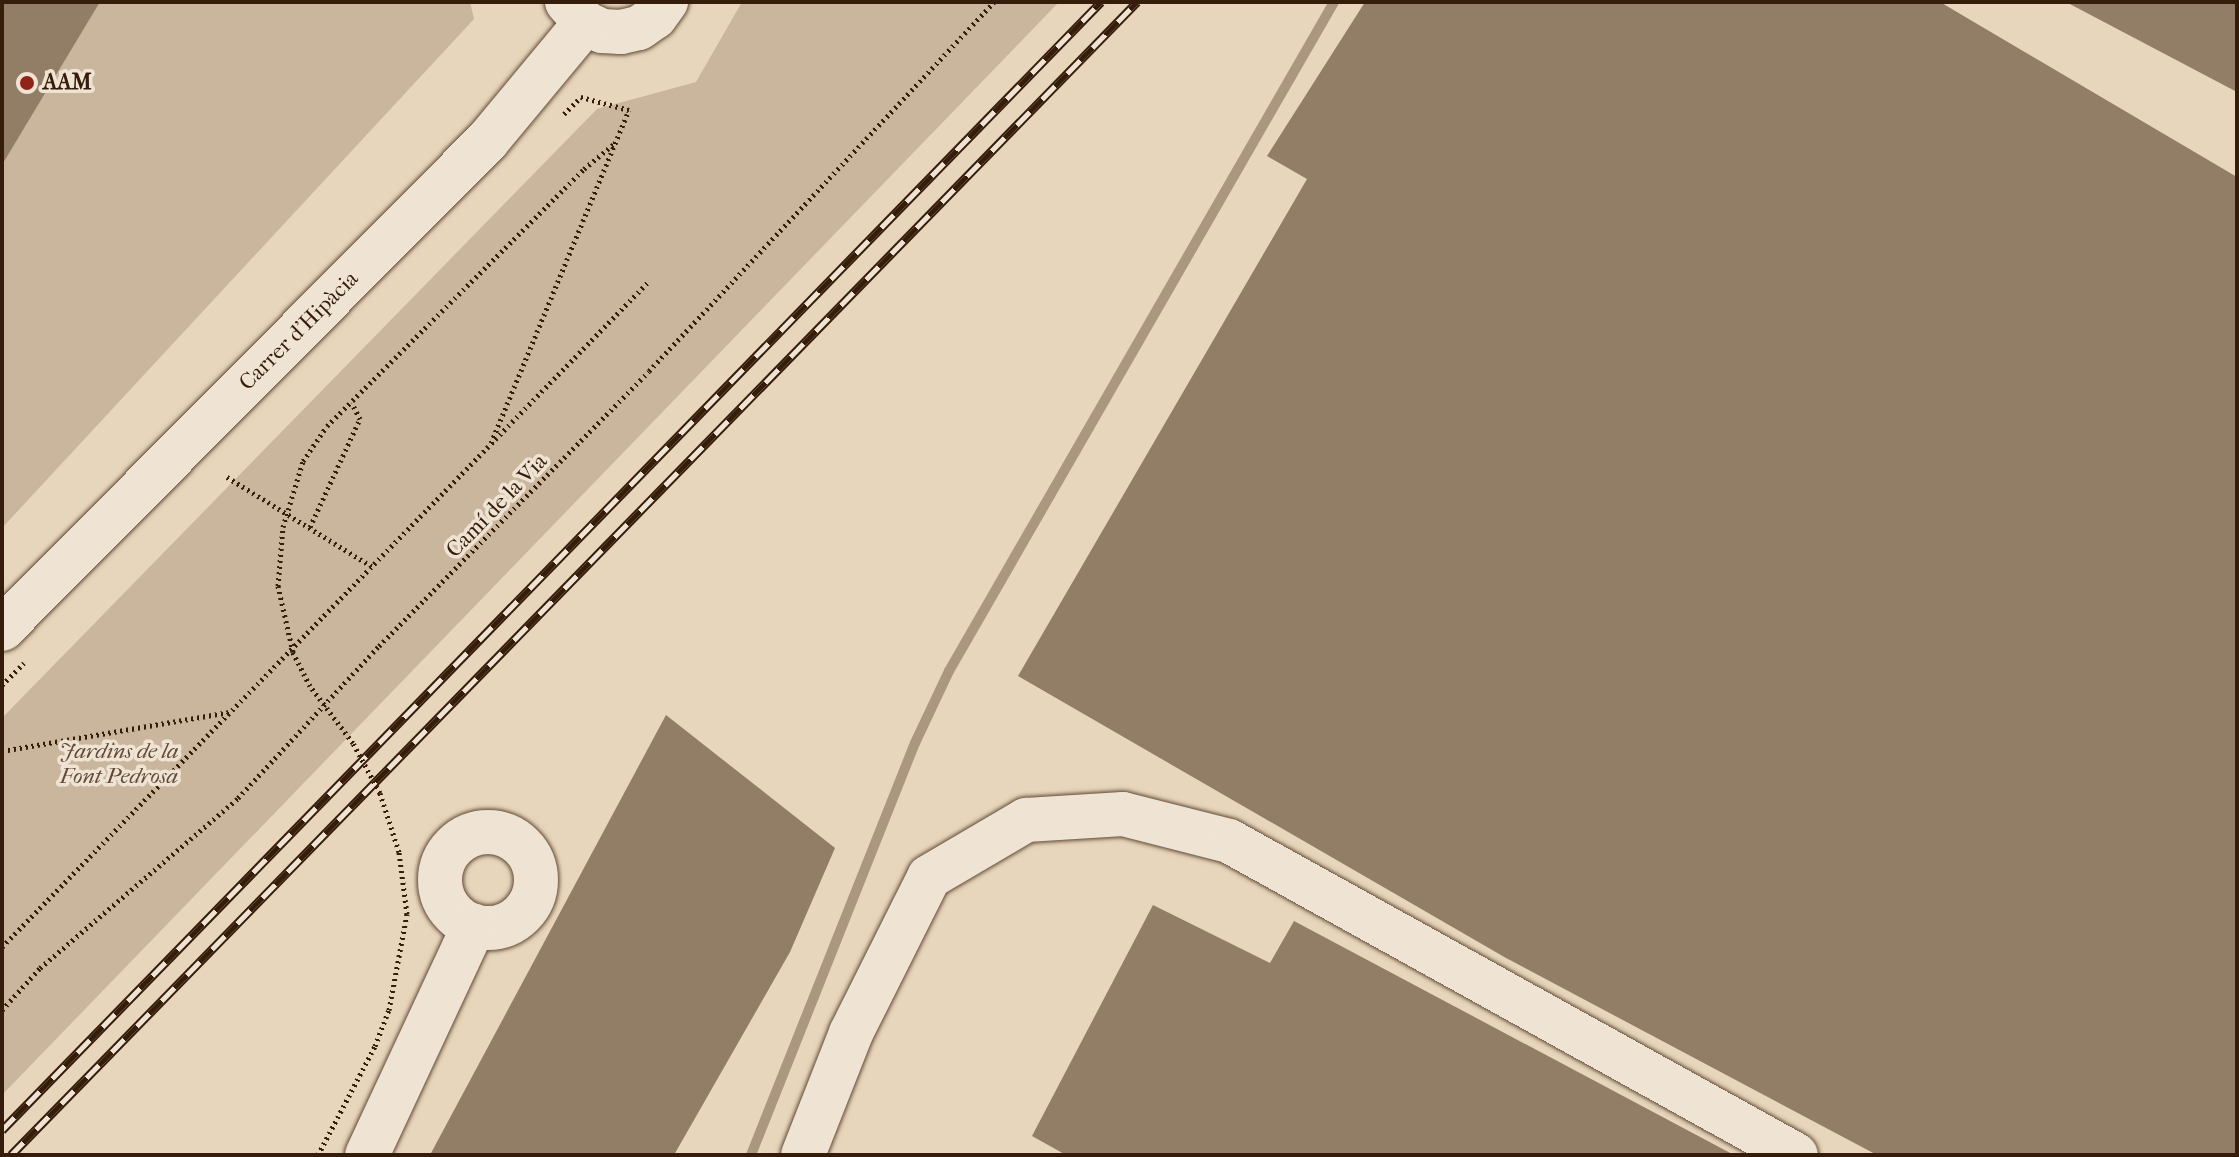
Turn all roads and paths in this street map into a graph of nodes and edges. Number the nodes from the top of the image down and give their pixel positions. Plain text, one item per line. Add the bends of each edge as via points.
1 (666, 2) edge
2 (994, 2) edge
3 (576, 12) edge
4 (567, 93) dead end
5 (615, 143) junction
6 (649, 281) dead end
7 (352, 403) junction
8 (490, 446) junction
9 (227, 477) dead end
10 (310, 527) junction
11 (373, 567) junction
12 (2, 629) edge
13 (231, 712) junction
14 (2, 751) edge
15 (474, 926) dead end
16 (2, 947) edge
17 (2, 1010) edge
18 (318, 1155) edge
19 (367, 1155) edge
20 (803, 1155) edge
21 (1796, 1155) edge

1 - 3 street via 639,28 621,32 602,31
2 - 17 path, Camí de la Via via 238,798 40,968
3 - 12 street, Carrer d'Hipàcia via 488,140
4 - 5 path via 629,110
5 - 7 path, bridge
5 - 8 path
6 - 8 path
7 - 10 path via 360,419
7 - 18 path, bridge via 327,426 303,461 283,527 278,586 293,652 310,686 353,743 386,805 407,914 389,1010
8 - 11 path
9 - 10 path
10 - 11 path
11 - 13 path
13 - 14 path
13 - 16 path
15 - 19 street
20 - 21 street via 851,1033 929,877 1026,820 1123,814 1229,841

